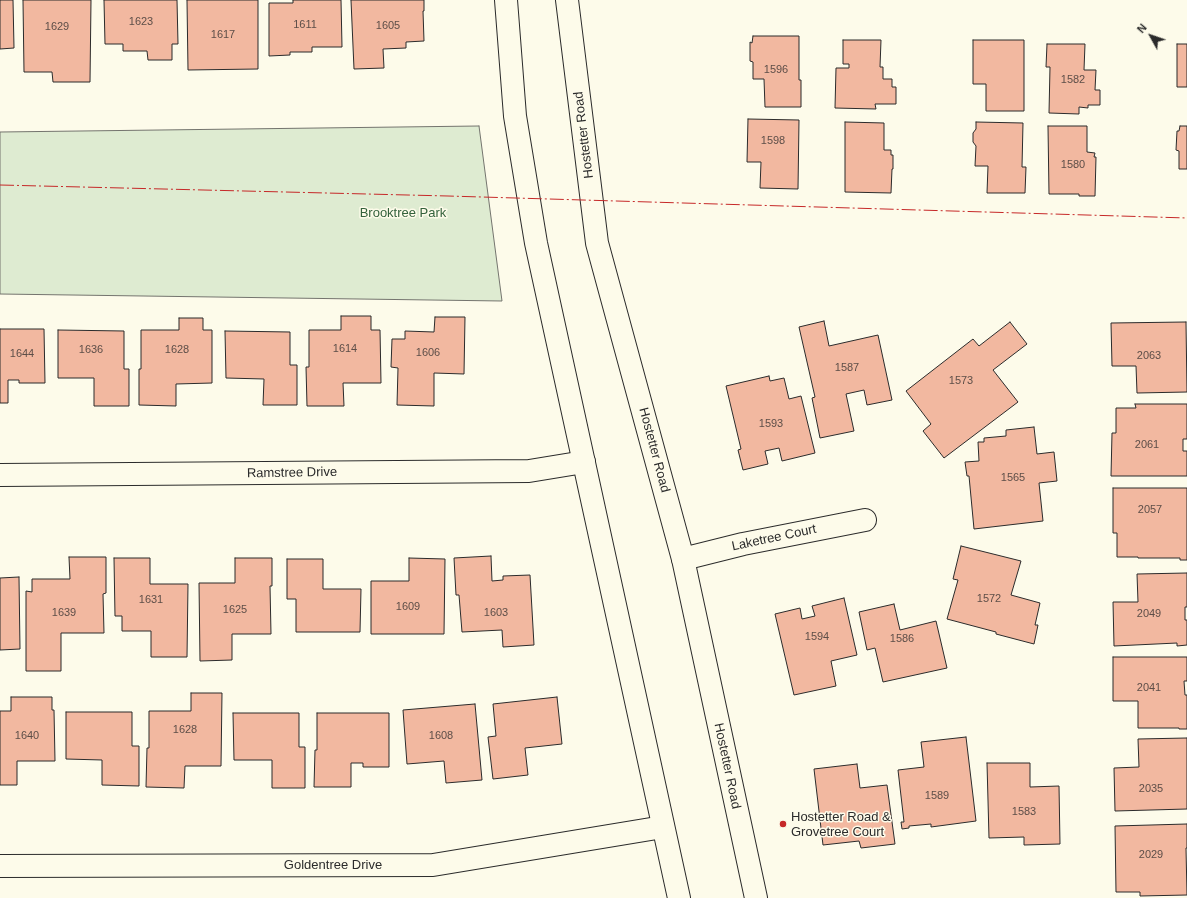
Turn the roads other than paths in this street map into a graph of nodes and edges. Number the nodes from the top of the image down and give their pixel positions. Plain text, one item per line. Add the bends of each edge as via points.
1 (506, 0) edge
2 (567, 0) edge
3 (584, 462) junction
4 (0, 475) edge
5 (865, 520) dead end
6 (683, 559) junction
7 (663, 827) junction
8 (0, 866) edge
9 (679, 898) edge
10 (756, 898) edge

1 - 3 main road via 516,123 536,243
2 - 6 main road, Hostetter Road via 597,243
3 - 4 main road, Ramstree Drive via 529,471
3 - 7 main road
5 - 6 main road, Laketree Court via 743,544
6 - 10 main road, Hostetter Road
7 - 8 main road, Goldentree Drive via 433,865
7 - 9 main road

